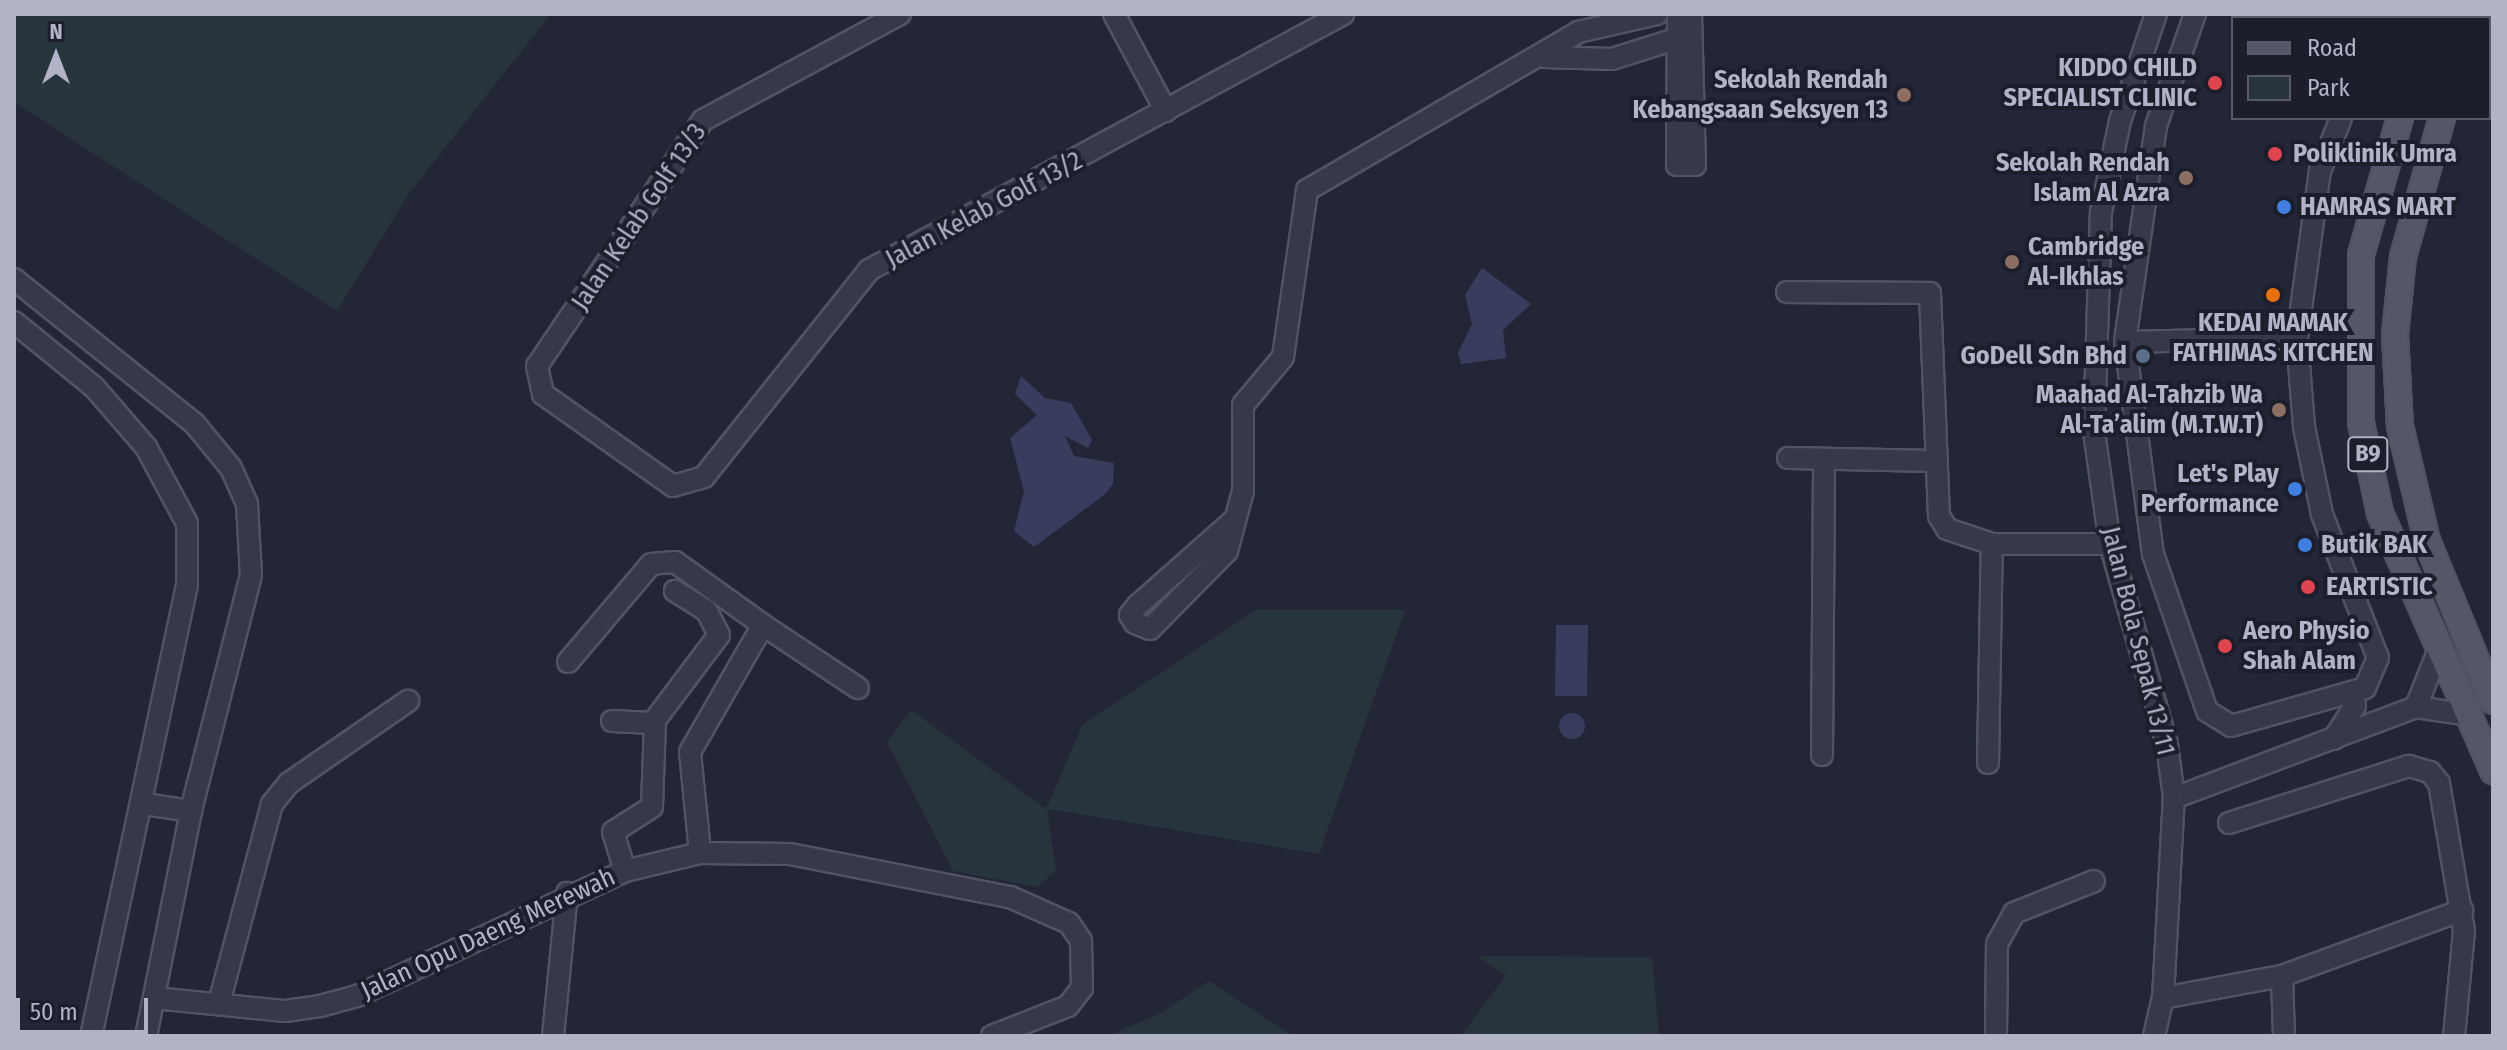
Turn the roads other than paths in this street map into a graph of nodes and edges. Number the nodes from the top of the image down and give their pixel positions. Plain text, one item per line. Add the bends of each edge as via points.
1 (900, 14) edge
2 (1114, 14) edge
3 (1343, 14) edge
4 (1657, 14) edge
5 (1678, 14) edge
6 (2156, 14) edge
7 (2195, 14) edge
8 (1686, 29) edge
9 (1544, 57) junction
10 (1166, 111) junction
11 (2340, 120) edge
12 (2399, 120) edge
13 (2441, 120) edge
14 (2120, 121) junction
15 (2156, 126) junction
16 (1695, 165) dead end
17 (14, 279) edge
18 (1787, 292) dead end
19 (14, 322) edge
20 (2297, 338) junction
21 (2125, 342) junction
22 (1788, 458) dead end
23 (1824, 459) junction
24 (1937, 461) junction
25 (692, 484) joint
26 (1233, 521) junction
27 (1992, 544) junction
28 (2110, 544) junction
29 (2153, 554) junction
30 (2122, 570) junction
31 (675, 591) dead end
32 (763, 625) junction
33 (2439, 649) junction
34 (568, 662) dead end
35 (858, 688) dead end
36 (2354, 692) junction
37 (408, 701) dead end
38 (2493, 701) edge
39 (2416, 707) junction
40 (2470, 715) junction
41 (612, 721) dead end
42 (653, 723) junction
43 (2334, 739) junction
44 (1822, 755) dead end
45 (1988, 763) dead end
46 (2493, 771) edge
47 (2174, 798) junction
48 (145, 804) junction
49 (191, 811) junction
50 (2229, 823) dead end
51 (700, 853) junction
52 (625, 871) junction
53 (2094, 881) dead end
54 (567, 893) junction
55 (2462, 910) junction
56 (2282, 976) junction
57 (154, 998) junction
58 (2163, 998) junction
59 (219, 1003) junction
60 (91, 1036) edge
61 (146, 1036) edge
62 (553, 1036) edge
63 (992, 1036) edge
64 (1996, 1036) edge
65 (2154, 1036) edge
66 (2284, 1036) edge
67 (2454, 1036) edge

1 - 25 street, Jalan Kelab Golf 13/3 via 703,120 537,366 535,382 543,394 673,486
2 - 10 street
3 - 10 street, Jalan Kelab Golf 13/2
4 - 9 street via 1578,32
5 - 8 street
6 - 14 street, Jalan Bola Sepak 13/11
7 - 15 street
8 - 9 street via 1612,59
8 - 16 street
9 - 26 street via 1307,190 1283,357 1243,405 1243,491
10 - 25 street, Jalan Kelab Golf 13/2 via 869,270
11 - 20 street via 2320,171
12 - 33 main road, B9 via 2361,255 2361,423 2380,513
13 - 38 main road, B9 via 2403,257 2395,335 2400,426 2427,541
14 - 15 street
14 - 28 street, Jalan Bola Sepak 13/11 via 2101,212 2095,315 2094,431
15 - 21 street
17 - 49 street via 194,423 231,468 247,504 251,575
18 - 24 street via 1930,293
19 - 48 street via 94,387 146,447 187,523 187,585
20 - 21 street
20 - 36 street via 2304,427 2322,514 2378,658 2375,677
21 - 29 street
22 - 23 street
23 - 24 street
23 - 44 street
24 - 27 street via 1939,516 1947,529
26 - 26 street via 1227,551 1202,582 1150,629 1135,623 1130,615 1138,605
27 - 28 street
27 - 45 street
28 - 30 street, Jalan Bola Sepak 13/11
29 - 30 street
29 - 36 street via 2207,711 2217,720 2248,725
30 - 47 street, Jalan Bola Sepak 13/11
31 - 42 street via 720,624 719,635
32 - 34 street via 675,562 651,564
32 - 35 street
32 - 51 street via 703,718 690,752
33 - 39 street
33 - 40 main road, B9
36 - 43 street via 2355,706
37 - 59 street via 289,783 272,804
39 - 40 street
39 - 43 street
40 - 46 main road, B9
41 - 42 street
42 - 52 street via 652,807 613,832
43 - 47 street
47 - 58 street, Jalan Bola Sepak 13/11
48 - 49 street
48 - 60 street
49 - 57 street
50 - 55 street via 2419,767 2439,783
51 - 52 street, Jalan Opu Daeng Merewah
51 - 63 street, Jalan Opu Daeng Merewah via 790,854 1048,909 1081,941 1082,988 1068,1006
52 - 54 street, Jalan Opu Daeng Merewah
53 - 64 street via 2014,913 1997,944
54 - 59 street, Jalan Opu Daeng Merewah via 357,996 285,1011
54 - 62 street
55 - 56 street
55 - 67 street
56 - 58 street
56 - 66 street
57 - 59 street, Jalan Opu Daeng Merewah
57 - 61 street
58 - 65 street, Jalan Bola Sepak 13/11

